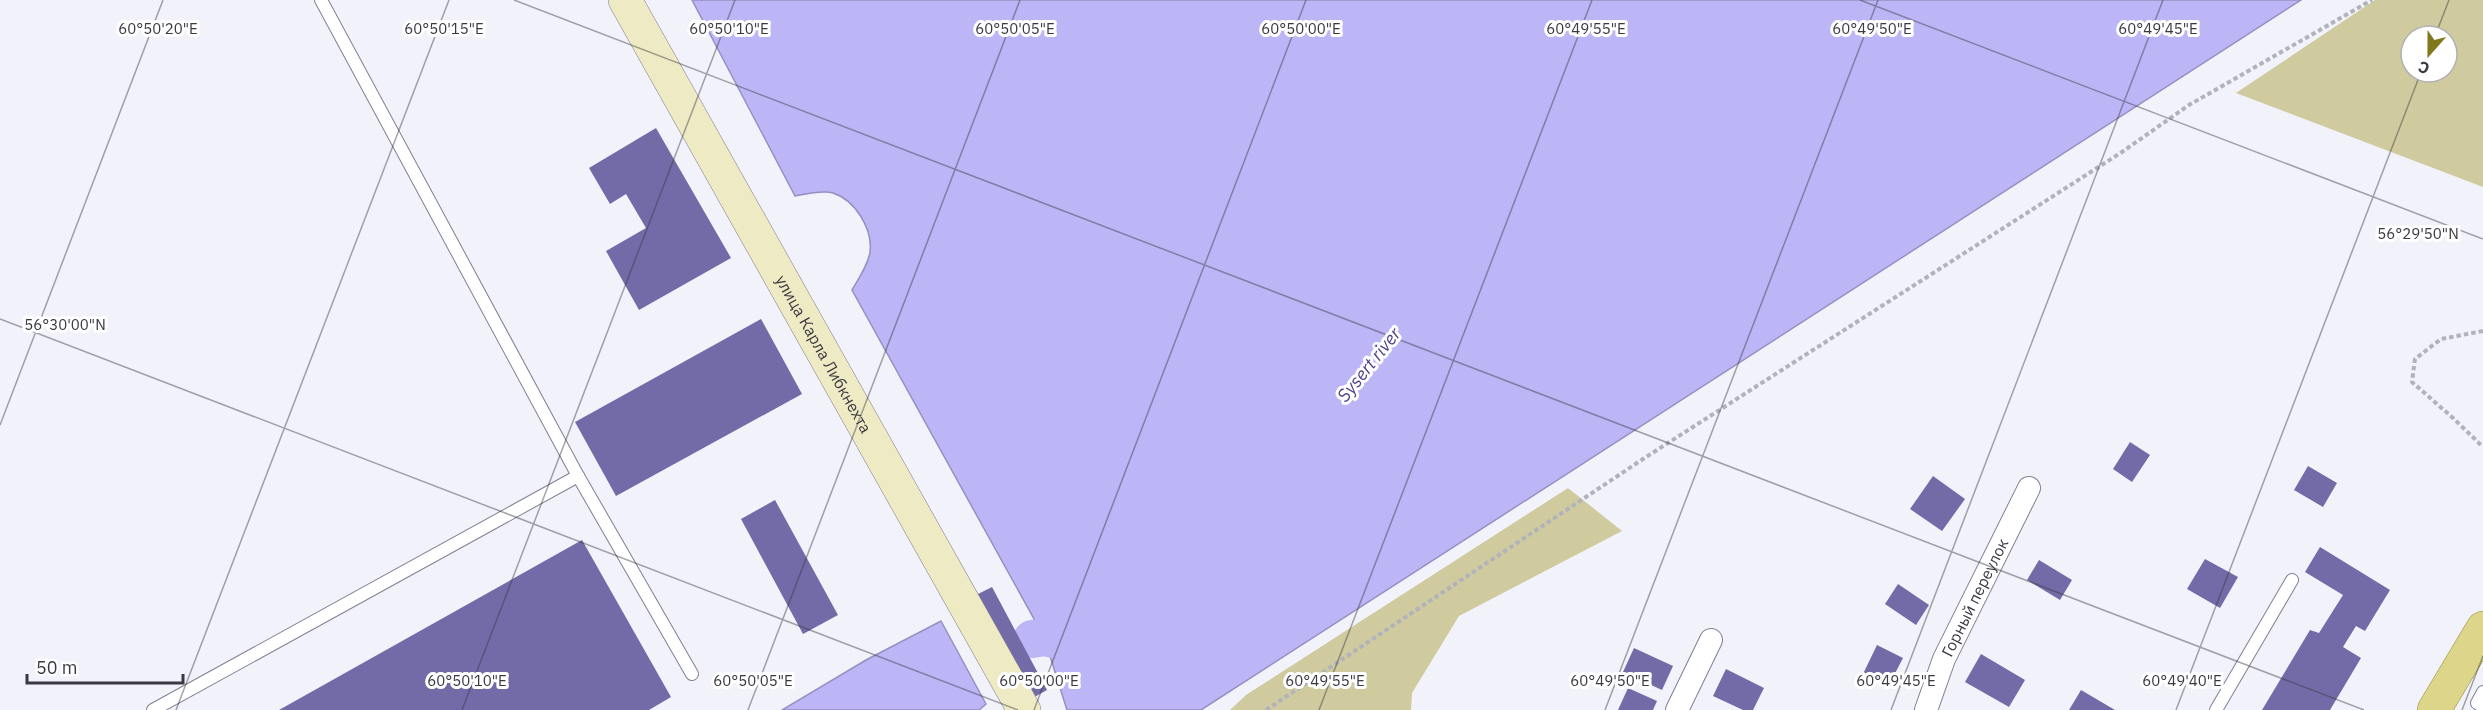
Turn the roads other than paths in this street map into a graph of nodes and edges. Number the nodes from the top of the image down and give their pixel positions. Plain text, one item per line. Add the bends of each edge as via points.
1 (321, 0) edge
2 (625, 0) edge
3 (578, 476) junction
4 (2029, 488) dead end
5 (2292, 580) dead end
6 (2483, 628) edge
7 (1712, 640) dead end
8 (692, 674) dead end
9 (2483, 692) edge
10 (2483, 707) edge
11 (153, 710) edge
12 (1024, 710) edge
13 (1677, 710) edge
14 (1926, 710) edge
15 (2216, 710) edge
16 (2434, 710) edge

1 - 3 lane
2 - 12 street, улица Карла Либкнехта
3 - 8 lane
3 - 11 lane
4 - 14 street, Горный переулок via 1944,659
5 - 15 lane
6 - 16 main road
7 - 13 street
9 - 10 lane via 2477,704

